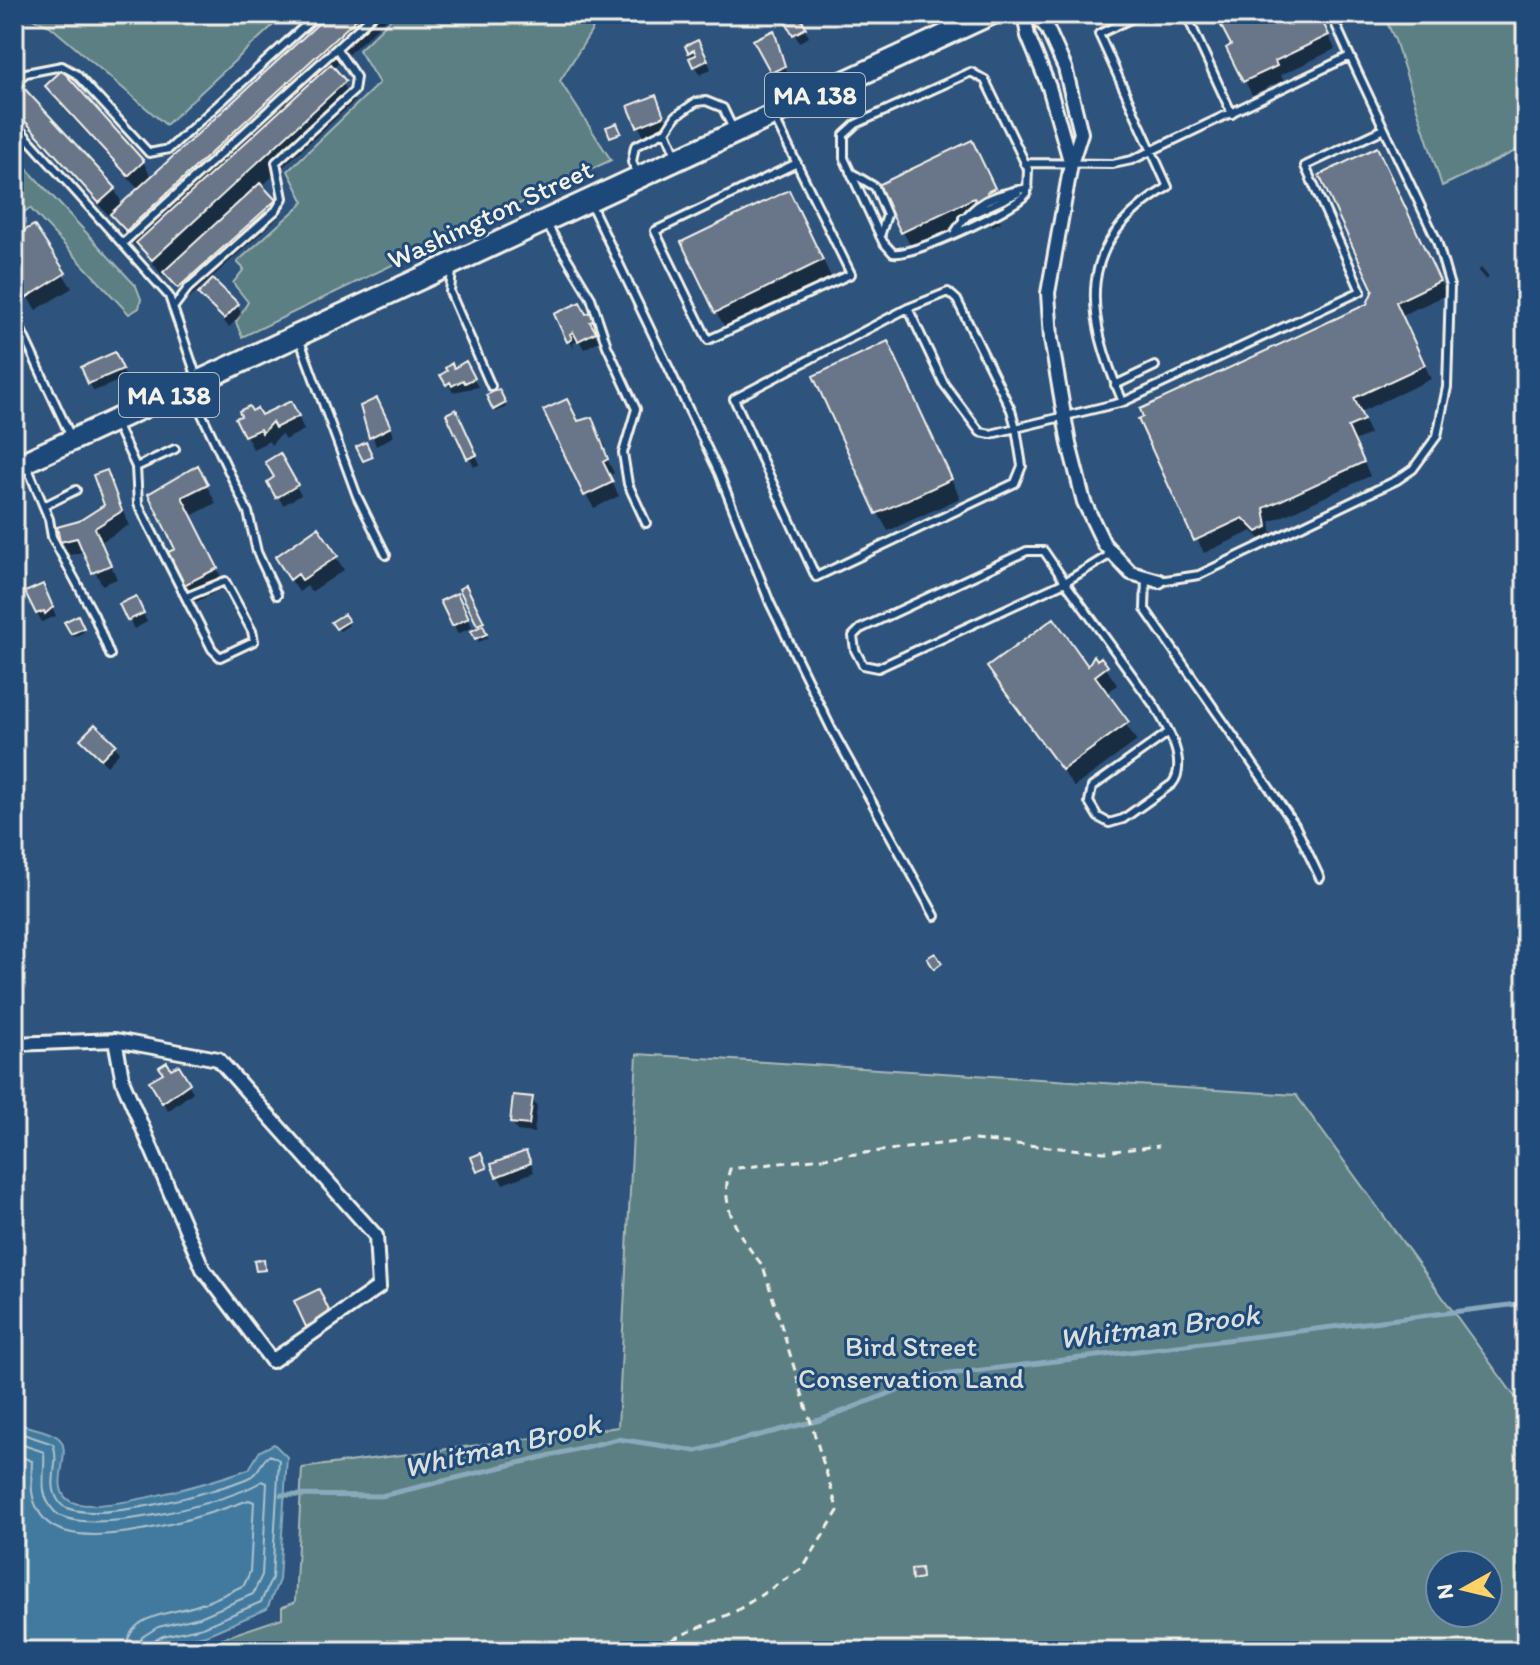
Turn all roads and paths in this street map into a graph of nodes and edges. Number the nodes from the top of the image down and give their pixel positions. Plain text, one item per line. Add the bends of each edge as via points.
1 (318, 14) edge
2 (374, 14) edge
3 (991, 14) edge
4 (1024, 14) edge
5 (1034, 14) edge
6 (1141, 14) edge
7 (1186, 14) edge
8 (1331, 14) edge
9 (337, 49) junction
10 (1350, 56) junction
11 (14, 83) edge
12 (1232, 114) junction
13 (773, 115) junction
14 (14, 123) edge
15 (1384, 129) junction
16 (666, 131) junction
17 (735, 131) junction
18 (1153, 151) junction
19 (678, 158) junction
20 (797, 163) junction
21 (1024, 163) junction
22 (1071, 164) junction
23 (850, 172) junction
24 (639, 175) junction
25 (1028, 188) junction
26 (588, 199) junction
27 (544, 220) junction
28 (955, 232) junction
29 (880, 236) junction
30 (123, 243) junction
31 (454, 262) junction
32 (173, 308) junction
33 (908, 308) junction
34 (14, 315) edge
35 (298, 335) junction
36 (1155, 366) dead end
37 (193, 384) junction
38 (1115, 385) junction
39 (491, 386) dead end
40 (1123, 402) junction
41 (1065, 418) junction
42 (114, 421) junction
43 (1016, 428) junction
44 (73, 440) junction
45 (175, 449) dead end
46 (20, 465) edge
47 (136, 467) junction
48 (76, 490) dead end
49 (44, 506) junction
50 (646, 523) dead end
51 (1111, 554) junction
52 (386, 555) dead end
53 (1146, 579) junction
54 (1159, 581) joint
55 (1065, 582) junction
56 (277, 595) dead end
57 (186, 597) junction
58 (110, 655) dead end
59 (1169, 732) junction
60 (1320, 878) dead end
61 (935, 916) dead end
62 (115, 1040) junction
63 (14, 1044) edge
64 (1159, 1146) dead end
65 (646, 1651) edge

1 - 11 lane via 169,149 159,152 149,153 76,74 62,66 26,73
2 - 9 lane
3 - 13 main road, Washington Street / MA 138
4 - 22 street
5 - 22 street via 1047,28 1077,105 1081,133
6 - 18 lane via 1099,34
7 - 12 lane
8 - 10 lane
9 - 30 lane
9 - 32 lane via 356,77 354,91 276,162 283,198 276,210 188,288
10 - 12 lane
10 - 15 lane
12 - 18 lane
13 - 17 main road, Washington Street / MA 138
13 - 20 lane
14 - 30 lane
15 - 40 lane via 1305,166 1361,291
15 - 54 lane via 1437,241 1450,286 1447,387 1437,436 1413,469 1397,480 1199,575
16 - 17 lane via 684,108 706,101 723,108
16 - 19 lane
16 - 24 lane via 635,146 632,162
17 - 19 main road, Washington Street / MA 138
18 - 22 lane via 1119,164
18 - 38 lane via 1168,187 1122,221 1097,278 1095,324
19 - 24 main road, Washington Street / MA 138
20 - 20 lane via 655,231 708,340 851,274
21 - 22 lane
21 - 23 lane via 985,80 969,72 848,128 841,148
21 - 25 lane via 1030,175
22 - 41 street via 1048,307
23 - 29 lane
23 - 29 lane via 876,189 887,215
24 - 26 main road, Washington Street / MA 138
25 - 28 lane via 1018,201
25 - 28 lane via 1000,193 971,208
26 - 27 main road, Washington Street / MA 138
26 - 61 lane via 719,473 770,603 832,730
27 - 31 main road, Washington Street / MA 138
27 - 50 lane via 591,298 636,409 623,453 628,484
28 - 29 lane via 902,254 889,250
30 - 32 lane via 169,296
31 - 35 main road, Washington Street / MA 138
31 - 39 lane via 450,292
32 - 37 lane
33 - 43 lane via 944,384 975,429 991,434
33 - 43 lane via 940,293 954,295
33 - 43 lane via 734,399 816,577 1015,483 1022,462
34 - 44 lane
35 - 37 main road, Washington Street / MA 138
35 - 52 lane via 357,496
36 - 38 lane
37 - 42 main road, Washington Street / MA 138
37 - 56 lane
38 - 40 lane
40 - 41 lane
41 - 43 lane
41 - 51 street via 1084,502
42 - 44 main road, Washington Street / MA 138
42 - 47 lane
44 - 46 main road, Washington Street / MA 138
45 - 47 lane
46 - 49 lane
47 - 57 lane via 138,504
48 - 49 lane
49 - 58 lane via 52,537
51 - 53 street via 1125,569
51 - 55 lane
53 - 54 street
53 - 60 lane via 1145,609 1295,825
55 - 55 lane via 1047,554 1030,550 862,627 853,636 855,650 863,665 878,668
55 - 59 lane
57 - 57 lane via 220,657 254,641 225,581
59 - 59 lane via 1179,771 1175,780 1120,820 1101,819 1089,802 1092,787
62 - 62 street via 218,1059 376,1236 379,1287 272,1361 203,1269 123,1082
62 - 63 street
64 - 65 path via 1104,1152 973,1140 730,1169 724,1185 736,1235 763,1266 838,1511 803,1568 736,1611

